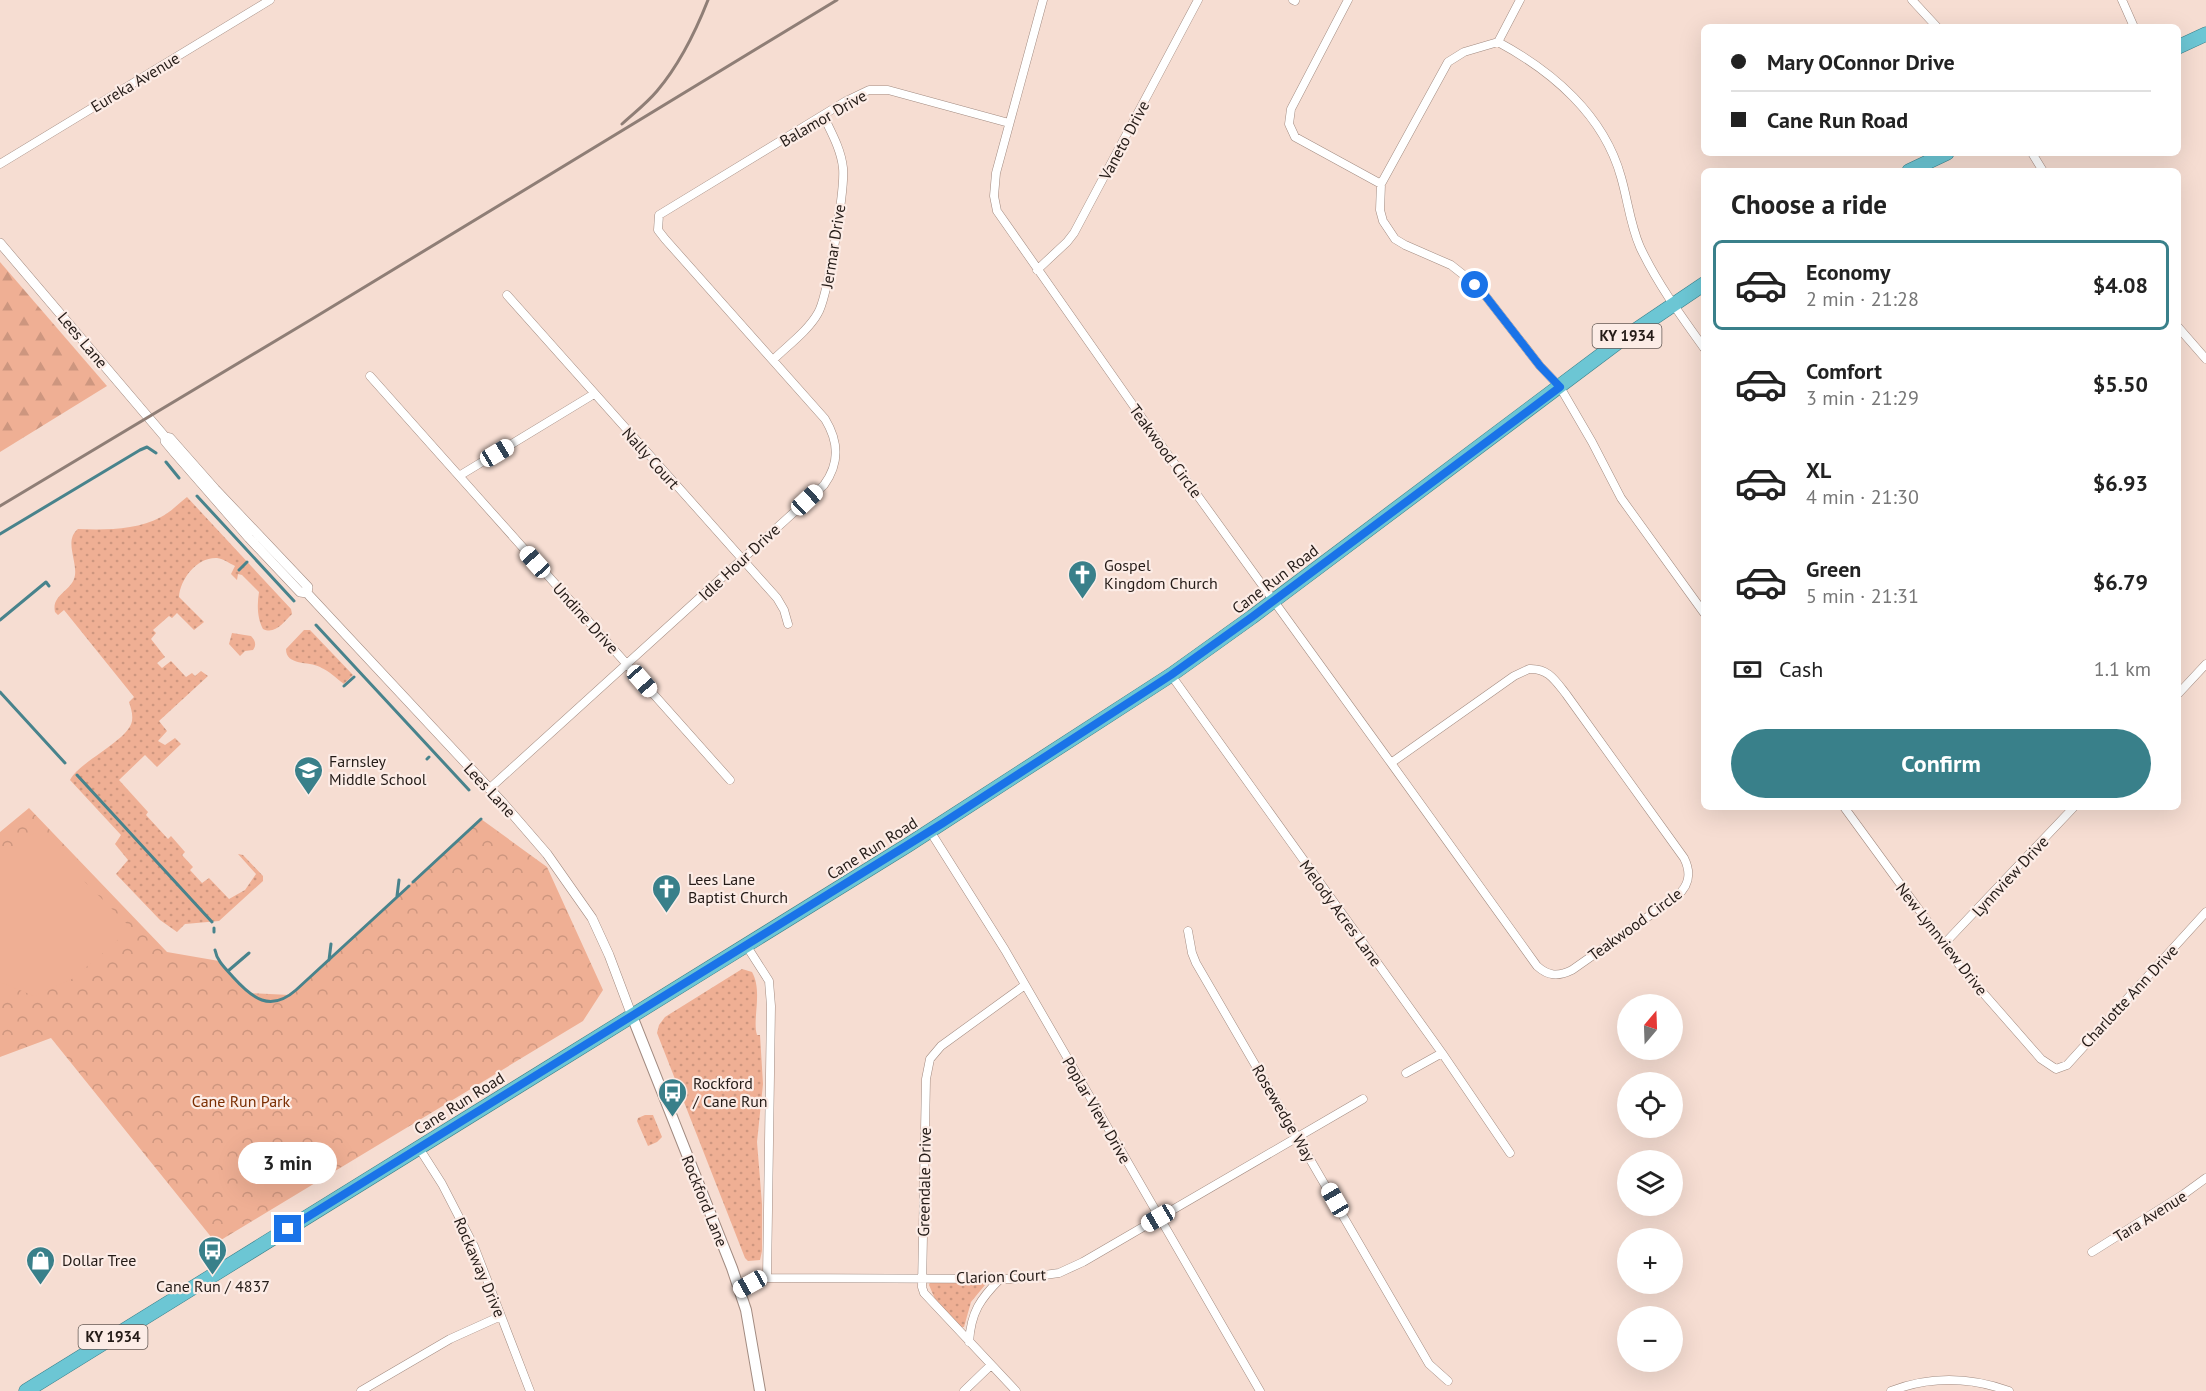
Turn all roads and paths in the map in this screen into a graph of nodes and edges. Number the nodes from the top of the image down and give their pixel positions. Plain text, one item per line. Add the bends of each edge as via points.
1 (270, 0) edge
2 (1043, 0) edge
3 (1198, 0) edge
4 (1348, 0) edge
5 (1520, 0) edge
6 (1912, 0) edge
7 (2122, 0) edge
8 (1934, 24) edge
9 (2133, 24) edge
10 (2206, 34) edge
11 (1498, 42) junction
12 (2181, 46) edge
13 (824, 116) junction
14 (1009, 123) junction
15 (1941, 156) edge
16 (0, 164) edge
17 (1915, 168) edge
18 (1381, 184) junction
19 (658, 223) joint
20 (0, 243) edge
21 (1037, 270) junction
22 (1701, 286) edge
23 (507, 295) dead end
24 (1674, 304) junction
25 (2181, 330) edge
26 (1701, 344) edge
27 (2206, 359) edge
28 (773, 360) junction
29 (370, 376) dead end
30 (1560, 387) junction
31 (594, 394) junction
32 (459, 476) junction
33 (742, 559) junction
34 (1273, 600) junction
35 (1701, 609) edge
36 (788, 624) dead end
37 (2206, 664) edge
38 (627, 665) junction
39 (1171, 675) junction
40 (2181, 691) edge
41 (1391, 763) junction
42 (730, 780) dead end
43 (489, 789) junction
44 (1846, 810) edge
45 (2071, 810) edge
46 (930, 831) junction
47 (2205, 916) edge
48 (1188, 931) dead end
49 (1944, 944) junction
50 (746, 945) junction
51 (1025, 985) junction
52 (632, 1016) junction
53 (1442, 1053) junction
54 (2048, 1065) joint
55 (1407, 1073) dead end
56 (1363, 1099) dead end
57 (1298, 1137) junction
58 (419, 1148) junction
59 (1510, 1153) dead end
60 (2206, 1178) edge
61 (1158, 1218) junction
62 (2092, 1252) dead end
63 (923, 1277) junction
64 (767, 1278) junction
65 (1001, 1278) junction
66 (739, 1290) junction
67 (501, 1316) junction
68 (969, 1342) junction
69 (991, 1365) junction
70 (1448, 1381) dead end
71 (26, 1391) edge
72 (361, 1391) edge
73 (530, 1391) edge
74 (760, 1391) edge
75 (964, 1391) edge
76 (1016, 1391) edge
77 (1260, 1391) edge
78 (1891, 1391) edge
79 (2009, 1391) edge

1 - 16 street, Eureka Avenue
2 - 14 street, Teakwood Circle
3 - 21 street, Vaneto Drive via 1074,232
4 - 18 street via 1291,109 1289,124 1295,137
5 - 11 street
6 - 8 street
7 - 9 street
10 - 12 highway
11 - 18 street via 1464,52 1448,62
11 - 24 street via 1546,72 1588,114 1621,177 1630,222 1641,248
13 - 14 street, Balamor Drive via 858,95 880,89
13 - 19 street, Balamor Drive via 659,215
13 - 28 street, Jermar Drive via 843,171 827,286 811,324
14 - 21 street, Teakwood Circle via 996,172 994,204 1000,219
15 - 17 highway
18 - 30 street via 1380,210 1388,231 1405,245 1445,261 1465,276
19 - 28 street, Idle Hour Drive via 665,239
20 - 43 street, Lees Lane via 242,530 300,592 307,593
21 - 34 street, Teakwood Circle
22 - 24 highway, Cane Run Road / KY 1934
23 - 31 street, Nally Court
24 - 26 street
24 - 30 highway, Cane Run Road / KY 1934
25 - 27 street
28 - 33 street, Idle Hour Drive via 828,425 835,438 836,459 824,485
29 - 32 street, Undine Drive
30 - 34 highway, Cane Run Road / KY 1934
30 - 35 street via 1621,498
31 - 32 street
31 - 33 street, Nally Court
32 - 38 street, Undine Drive
33 - 36 street, Nally Court via 777,598
33 - 38 street, Idle Hour Drive
34 - 39 highway, Cane Run Road / KY 1934
34 - 41 street, Teakwood Circle
37 - 40 street
38 - 42 street, Undine Drive
38 - 43 street, Idle Hour Drive
39 - 46 highway, Cane Run Road / KY 1934
39 - 53 street, Melody Acres Lane
41 - 41 street, Teakwood Circle via 1514,676 1529,669 1542,669 1566,693 1684,858 1689,873 1686,887 1572,970 1549,974 1537,966
43 - 52 street, Lees Lane via 548,854 591,918
44 - 49 street, New Lynnview Drive
45 - 49 street, Lynnview Drive
46 - 50 highway, Cane Run Road / KY 1934
46 - 51 street, Poplar View Drive
47 - 54 street, Charlotte Ann Drive via 2067,1065 2056,1069
48 - 57 street, Rosewedge Way via 1196,963
49 - 54 street, New Lynnview Drive
50 - 52 highway, Cane Run Road / KY 1934
50 - 64 street via 768,981 771,1006
51 - 61 street, Poplar View Drive
51 - 63 street, Greendale Drive via 951,1037 928,1064
52 - 58 highway, Cane Run Road / KY 1934
52 - 66 main road, Rockford Lane
53 - 55 street
53 - 59 street, Melody Acres Lane
56 - 57 street, Clarion Court
57 - 61 street, Clarion Court
57 - 70 street, Rosewedge Way via 1429,1365
58 - 67 street, Rockaway Drive via 461,1218
58 - 71 highway, Cane Run Road / KY 1934
60 - 62 street, Tara Avenue
61 - 65 street, Clarion Court via 1059,1273
61 - 77 street, Poplar View Drive
63 - 64 street, Clarion Court
63 - 65 street, Clarion Court
63 - 68 street, Greendale Drive via 924,1293
64 - 66 street, Clarion Court
65 - 68 street via 977,1306
66 - 74 main road, Rockford Lane
67 - 72 street via 450,1339
67 - 73 street, Rockaway Drive
68 - 69 street, Greendale Drive
69 - 75 street
69 - 76 street, Greendale Drive
78 - 79 street via 1929,1381 1953,1380 1981,1382

